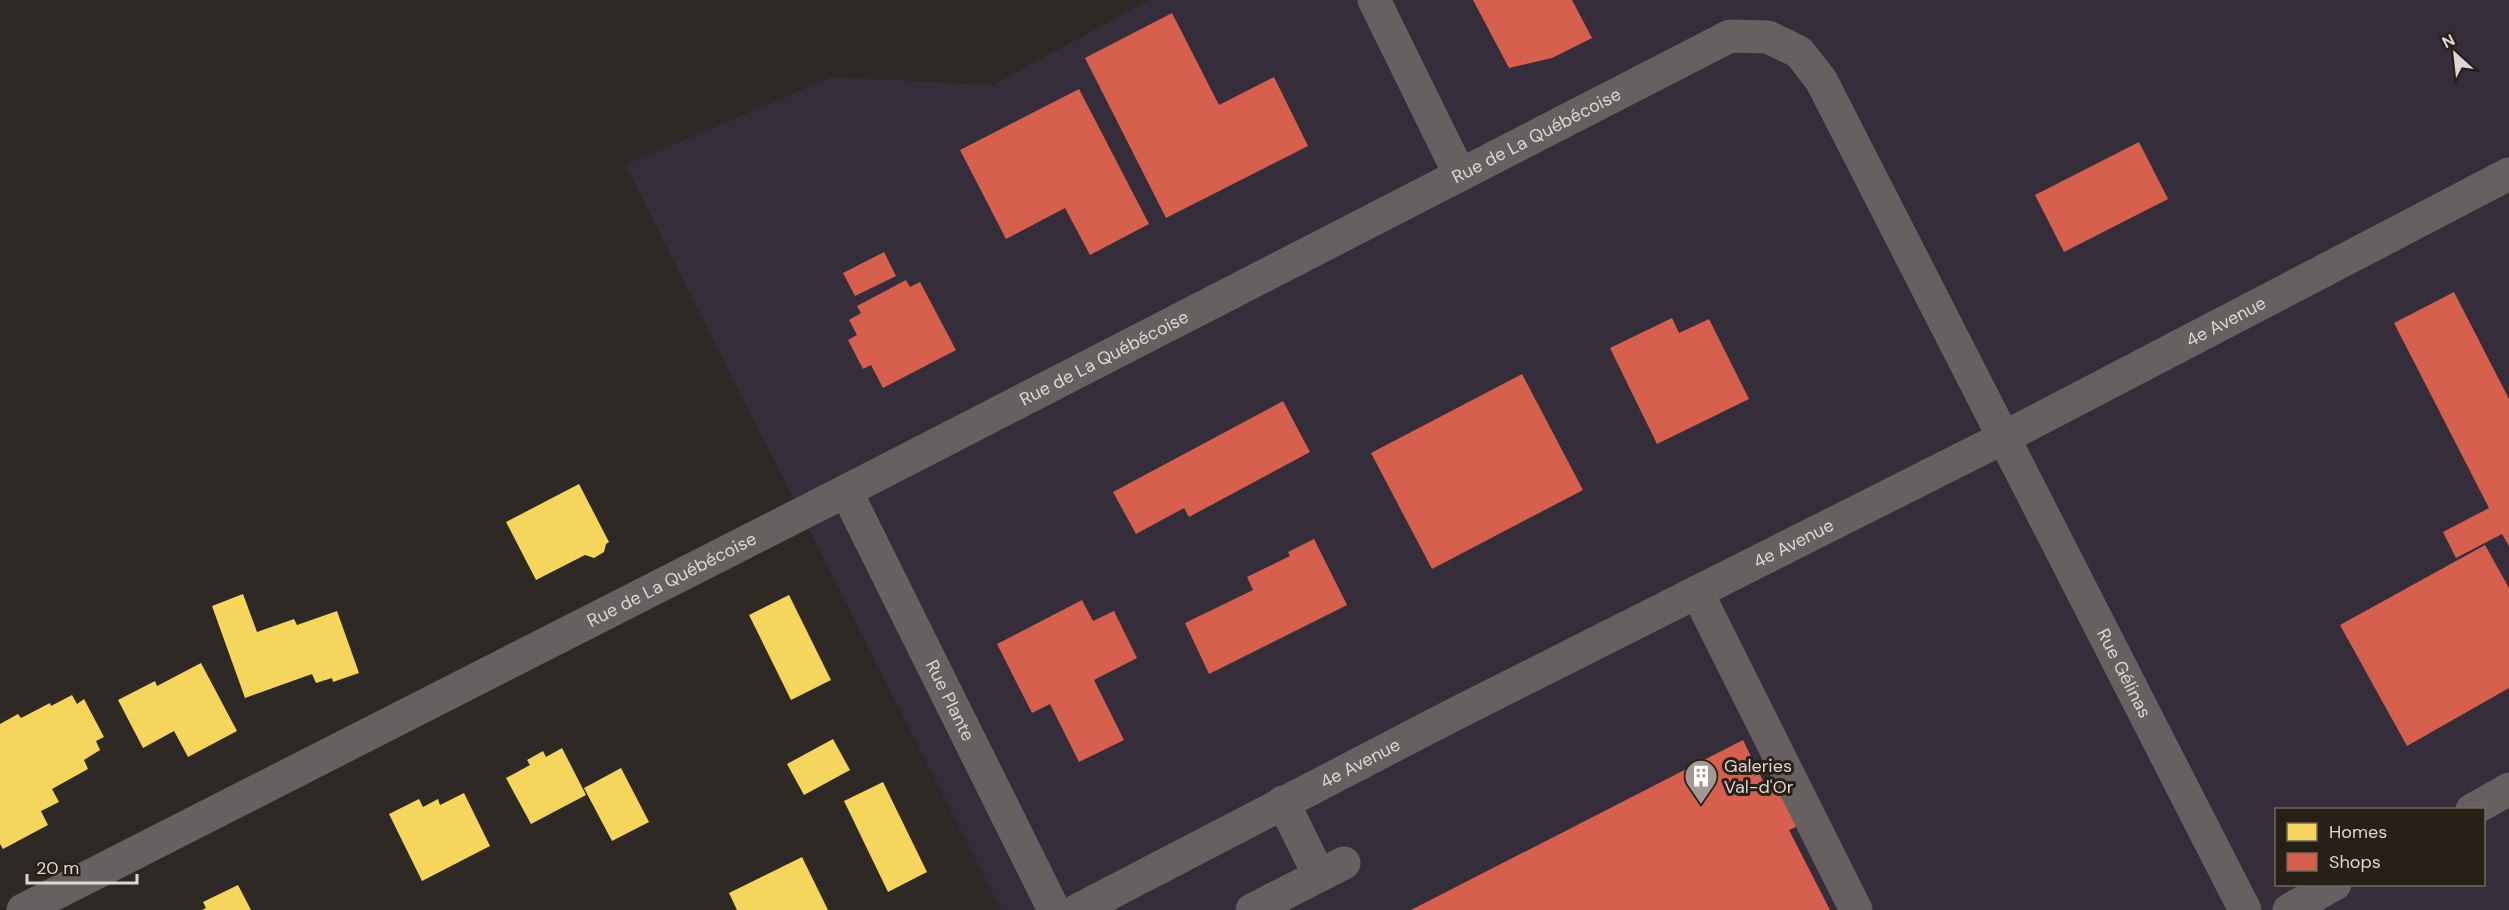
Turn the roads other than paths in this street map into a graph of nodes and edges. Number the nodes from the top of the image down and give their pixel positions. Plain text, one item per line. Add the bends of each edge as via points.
1 (1374, 0) edge
2 (2509, 174) edge
3 (1460, 175) junction
4 (2003, 438) junction
5 (846, 491) junction
6 (1697, 592) junction
7 (2509, 789) edge
8 (1283, 802) junction
9 (2476, 808) edge
10 (2333, 886) edge
11 (24, 910) edge
12 (1054, 910) edge
13 (1078, 910) edge
14 (1252, 910) edge
15 (1856, 910) edge
16 (2245, 910) edge
17 (2289, 910) edge

1 - 3 street
2 - 4 street, 4e Avenue
3 - 4 street, Rue de La Québécoise via 1730,36 1768,37 1799,52 1821,80
3 - 5 street, Rue de La Québécoise
4 - 6 street, 4e Avenue
4 - 16 street, Rue Gélinas
5 - 11 street, Rue de La Québécoise
5 - 12 street, Rue Plante
6 - 8 street, 4e Avenue
6 - 15 street
7 - 9 street
8 - 13 street, 4e Avenue
8 - 14 street via 1332,869
10 - 17 street

